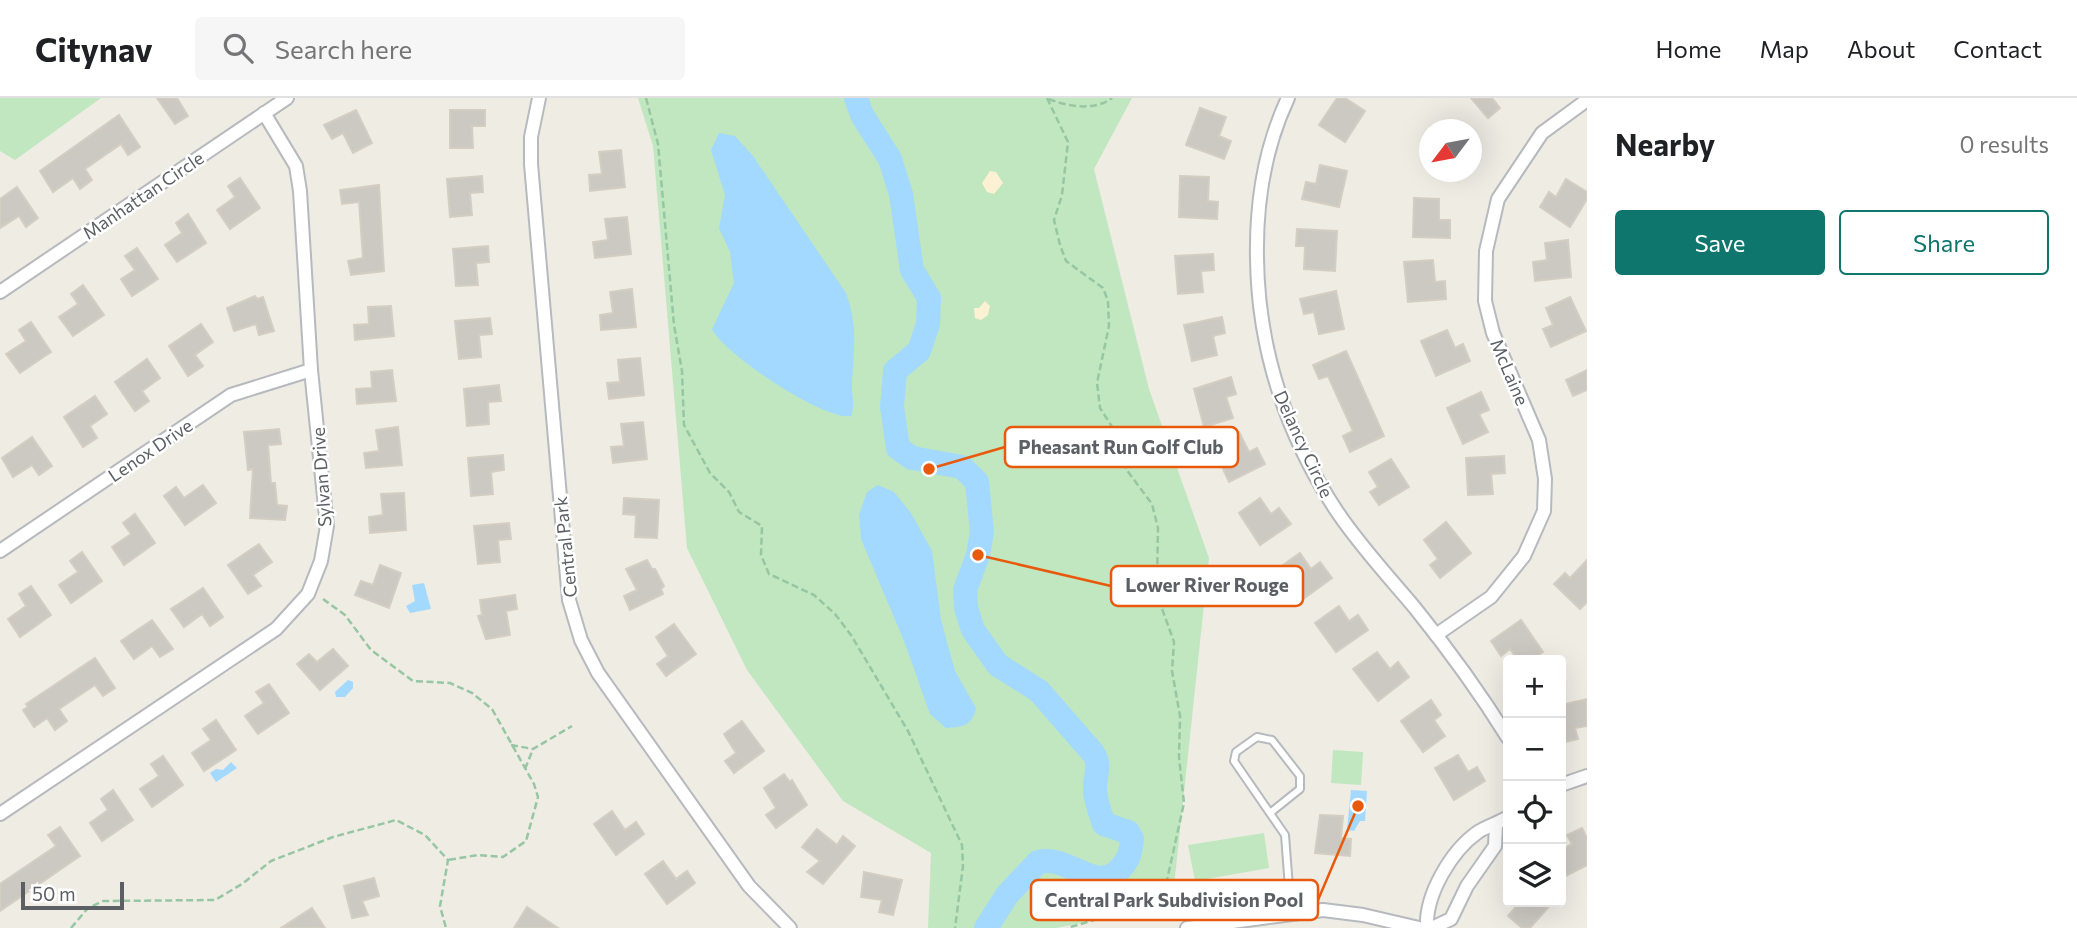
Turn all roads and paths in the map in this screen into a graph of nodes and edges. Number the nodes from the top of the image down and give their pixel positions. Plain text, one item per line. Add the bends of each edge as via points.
1 (287, 98) edge
2 (539, 98) edge
3 (646, 98) edge
4 (1112, 98) edge
5 (1288, 98) edge
6 (1048, 99) edge
7 (1587, 100) edge
8 (264, 113) junction
9 (0, 292) edge
10 (311, 370) junction
11 (0, 551) edge
12 (323, 599) dead end
13 (1436, 635) junction
14 (572, 726) dead end
15 (1503, 731) edge
16 (511, 745) junction
17 (533, 749) junction
18 (525, 769) junction
19 (1587, 776) edge
20 (1566, 783) edge
21 (1270, 813) junction
22 (0, 814) edge
23 (1503, 820) edge
24 (1496, 825) junction
25 (448, 860) junction
26 (1292, 914) junction
27 (71, 928) edge
28 (446, 928) edge
29 (790, 928) edge
30 (955, 928) edge
31 (1067, 928) edge
32 (1187, 928) edge
33 (1419, 928) edge
34 (1429, 928) edge

1 - 8 street, Manhattan Circle
2 - 29 street, Central Park via 530,164 569,600 581,640 598,673 749,886
3 - 30 path via 658,144 684,425 709,473 729,492 739,512 762,526 761,555 769,574 814,595 835,614 908,731 962,845
4 - 6 path via 1092,107
5 - 13 street, Delancy Circle via 1265,160 1259,212 1257,287 1271,372 1310,466 1339,515
6 - 31 path via 1068,142 1054,220 1060,245 1066,261 1103,288 1108,301 1109,326 1097,383 1100,408 1118,436 1126,469 1152,505 1158,528 1157,582 1174,642 1172,671 1180,716 1184,803 1167,880 1158,890 1118,913
7 - 13 street, McLaine via 1542,133 1498,199 1486,251 1485,301 1493,333 1539,440 1544,511 1524,556 1491,597
8 - 9 street, Manhattan Circle
8 - 10 street, Sylvan Drive via 296,166
10 - 11 street, Lenox Drive via 231,395
10 - 22 street, Sylvan Drive via 327,526 321,561 307,594 276,629
12 - 16 path via 345,615 371,650 413,681 450,683 492,709
13 - 15 street, Delancy Circle
14 - 17 path
16 - 17 path
16 - 18 path
17 - 18 path
18 - 25 path via 538,797 526,841 503,857
19 - 20 street
21 - 21 lane via 1234,761 1236,752 1258,737 1272,740 1300,776 1300,789
21 - 26 lane via 1284,835
23 - 24 street
24 - 34 street via 1495,846 1451,919
24 - 34 street via 1479,831 1454,856 1426,912
25 - 27 path via 425,835 405,823 387,822 332,836 271,861 215,900 103,901 94,903
25 - 28 path via 440,906
26 - 32 street
26 - 33 street via 1323,910

